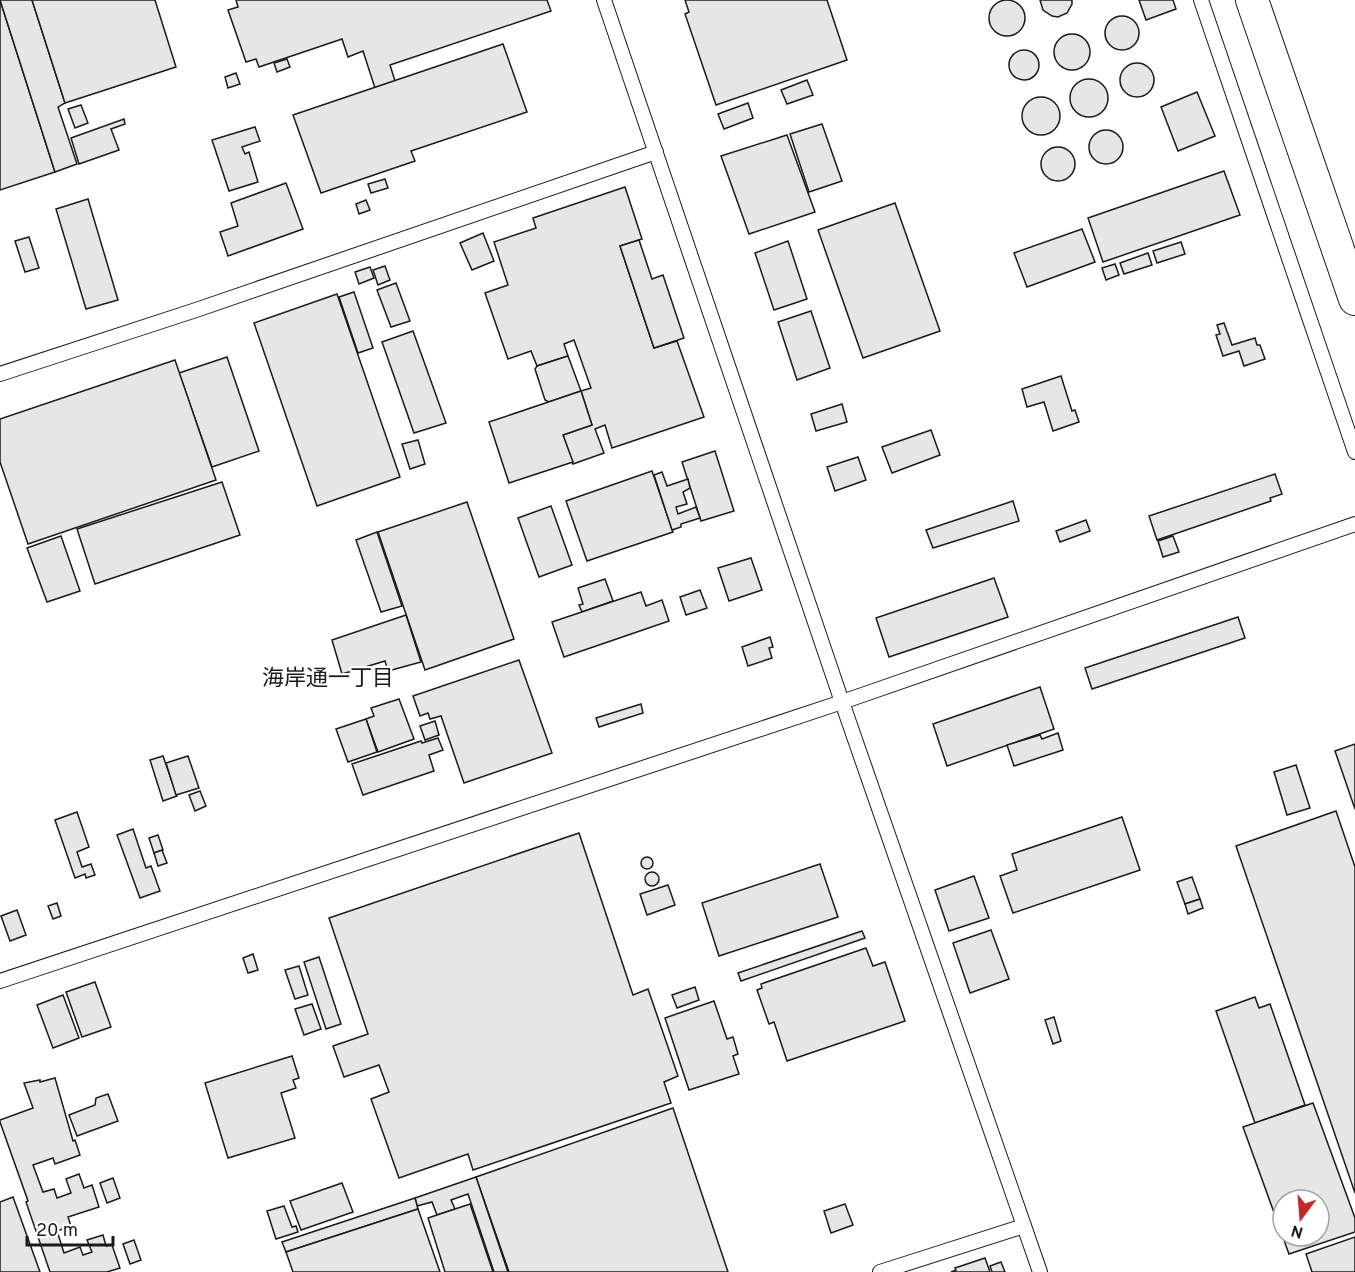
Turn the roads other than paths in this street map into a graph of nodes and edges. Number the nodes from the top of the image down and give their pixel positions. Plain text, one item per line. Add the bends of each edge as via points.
1 (604, 0) edge
2 (1201, 0) edge
3 (1252, 0) edge
4 (656, 152) junction
5 (1355, 299) edge
6 (0, 374) edge
7 (1355, 452) edge
8 (1355, 524) edge
9 (842, 702) junction
10 (0, 981) edge
11 (1024, 1226) junction
12 (880, 1272) edge
13 (1040, 1272) edge

1 - 4 lane
2 - 7 lane
3 - 5 street
4 - 6 lane
4 - 9 lane
8 - 9 lane
9 - 10 lane
9 - 11 lane
11 - 12 lane
11 - 13 lane

